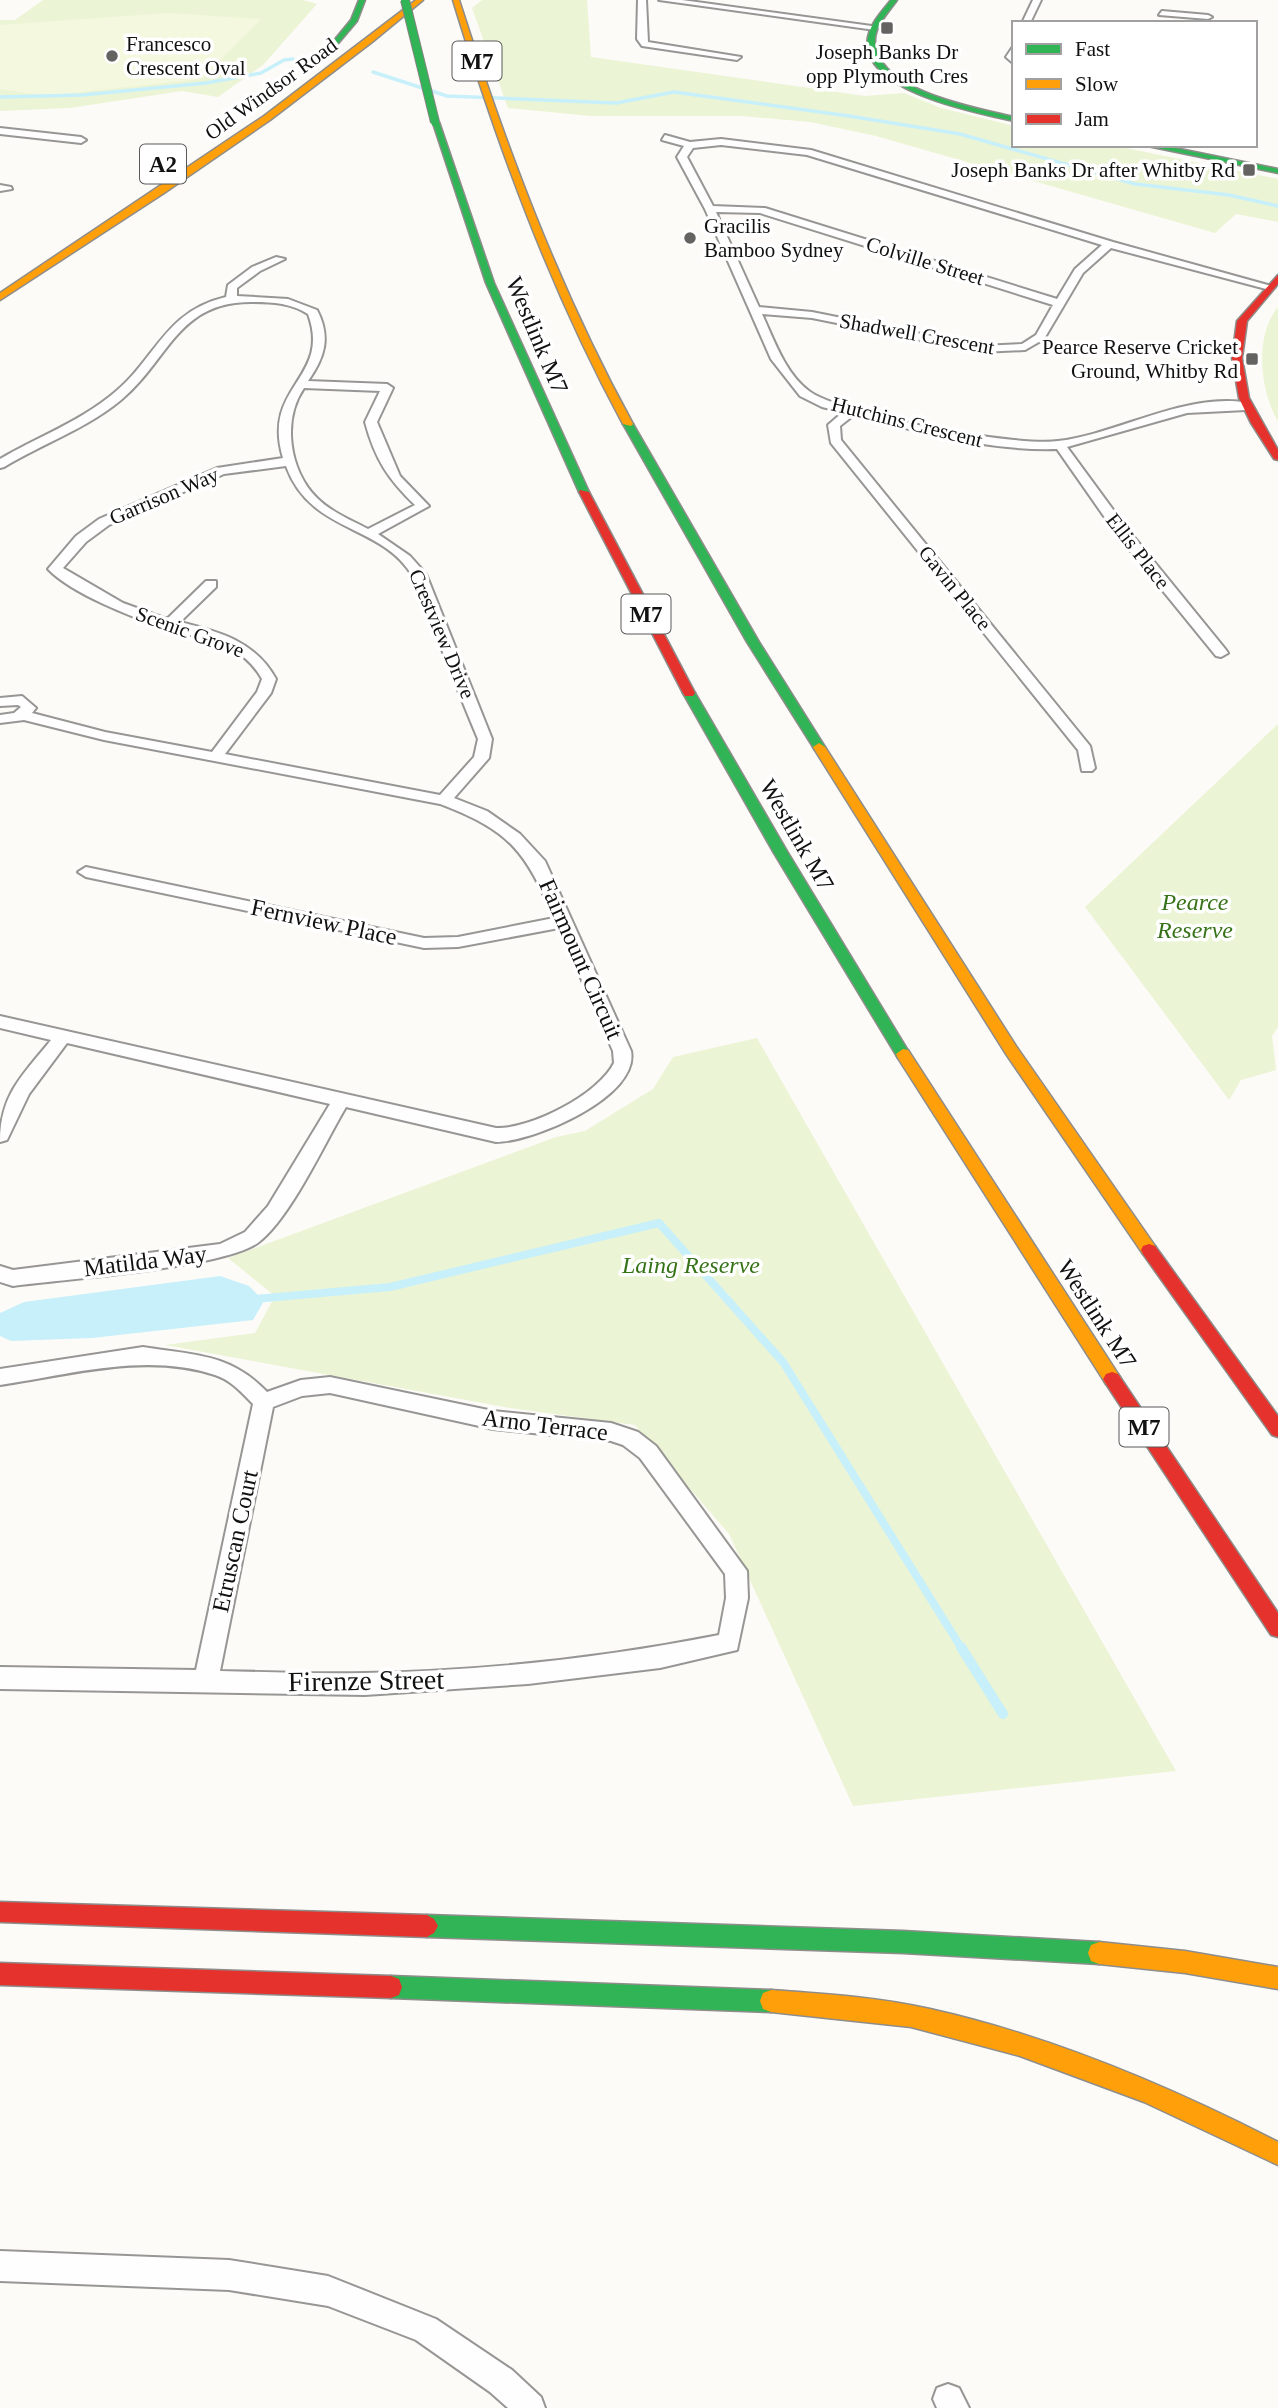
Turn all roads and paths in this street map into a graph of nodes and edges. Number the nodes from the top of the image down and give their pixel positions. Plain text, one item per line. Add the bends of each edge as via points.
1 (362, 0) edge
2 (405, 0) edge
3 (420, 0) edge
4 (456, 0) edge
5 (642, 0) edge
6 (663, 0) edge
7 (894, 0) edge
8 (1037, 0) edge
9 (380, 9) dead end
10 (1162, 13) dead end
11 (1209, 17) edge
12 (1027, 21) edge
13 (875, 27) junction
14 (737, 57) dead end
15 (1012, 119) edge
16 (0, 131) edge
17 (665, 138) dead end
18 (81, 140) dead end
19 (690, 145) junction
20 (1167, 147) edge
21 (1198, 150) edge
22 (1278, 171) edge
23 (710, 209) junction
24 (1109, 244) junction
25 (279, 259) dead end
26 (1274, 282) edge
27 (0, 297) edge
28 (231, 297) junction
29 (1058, 303) junction
30 (757, 310) junction
31 (302, 384) junction
32 (1246, 406) junction
33 (849, 412) junction
34 (1060, 445) junction
35 (1278, 457) edge
36 (292, 461) junction
37 (0, 464) edge
38 (370, 533) junction
39 (55, 569) joint
40 (211, 584) dead end
41 (169, 625) junction
42 (1221, 653) dead end
43 (0, 702) edge
44 (24, 715) junction
45 (0, 719) edge
46 (217, 755) junction
47 (1087, 768) dead end
48 (444, 800) junction
49 (86, 872) dead end
50 (563, 922) junction
51 (0, 1022) edge
52 (63, 1036) junction
53 (341, 1100) junction
54 (0, 1135) edge
55 (0, 1274) edge
56 (0, 1377) edge
57 (264, 1402) junction
58 (1278, 1430) edge
59 (1278, 1629) edge
60 (729, 1643) joint
61 (0, 1678) edge
62 (206, 1681) junction
63 (0, 1912) edge
64 (0, 1974) edge
65 (1278, 1978) edge
66 (1278, 2154) edge
67 (0, 2266) edge
68 (530, 2408) edge

1 - 9 main road, Old Windsor Road via 354,21 321,56
2 - 59 main road, Westlink M7 / M7, bridge via 460,206 517,354 650,622 799,888 1011,1225
3 - 27 main road, Old Windsor Road / A2 via 352,57 230,146
4 - 58 main road, Westlink M7 / M7 via 494,123 554,275 612,395 752,642 1011,1051
5 - 14 street via 641,39 645,44
6 - 13 street
7 - 13 main road
8 - 12 street
10 - 11 street
13 - 15 main road via 871,51 892,76 949,104
16 - 18 street
17 - 19 street
19 - 23 street, Hutchins Crescent via 682,157
19 - 24 street via 721,142 808,152
20 - 21 main road
21 - 22 main road
23 - 29 street, Colville Street via 761,210
23 - 30 street, Hutchins Crescent
24 - 26 street
24 - 29 street, Shadwell Crescent via 1079,271
25 - 28 street via 232,287
26 - 32 main road via 1241,324 1244,331 1237,365
28 - 31 street, Crestview Drive via 295,303 313,312 322,337 320,351
28 - 37 street, Crestview Drive via 209,303 175,328 133,383 93,415
29 - 30 street, Shadwell Crescent via 1040,337 1025,347 1007,350 981,349 812,315
30 - 33 street, Hutchins Crescent via 789,377 804,393
31 - 36 street, Crestview Drive via 284,417
31 - 38 street via 387,388 371,422 374,433 394,478 423,506
32 - 34 street, Hutchins Crescent via 1168,413
32 - 35 main road
33 - 34 street, Hutchins Crescent via 985,443
33 - 47 street, Gavin Place via 834,425 835,440 1085,749
34 - 42 street, Ellis Place via 1120,530
36 - 38 street, Crestview Drive via 301,485 324,511
36 - 39 street, Garrison Way via 221,471 104,522 80,539
38 - 48 street, Crestview Drive via 407,557 419,574 485,739 481,758
39 - 41 street, Scenic Grove via 110,601
40 - 41 street
41 - 46 street, Scenic Grove via 232,643 265,667 269,679 264,693
43 - 44 street via 26,702 29,708
44 - 45 street
44 - 46 street, Fairmount Circuit via 104,736
46 - 48 street, Fairmount Circuit
48 - 50 street, Fairmount Circuit via 481,814 514,837 539,865
49 - 50 street, Fernview Place via 425,943 458,942
50 - 53 street, Fairmount Circuit via 622,1051 624,1063 619,1073 601,1090 544,1125 519,1134 496,1135
51 - 52 street, Fairmount Circuit
52 - 53 street, Fairmount Circuit
52 - 54 street via 21,1091
53 - 55 street, Matilda Way via 275,1211 252,1237 223,1251 13,1278
56 - 57 street via 143,1355 220,1367 243,1380
57 - 60 street, Arno Terrace via 301,1388 330,1385 493,1420 631,1438 648,1452 736,1571 737,1598
57 - 62 street, Etruscan Court
60 - 62 street, Firenze Street via 660,1657 514,1674 365,1684
61 - 62 street, Firenze Street
63 - 65 main road via 903,1942 1170,1961
64 - 66 main road via 710,1997 813,2004 929,2020 1061,2058 1194,2110
67 - 68 street via 229,2274 327,2291 426,2329

